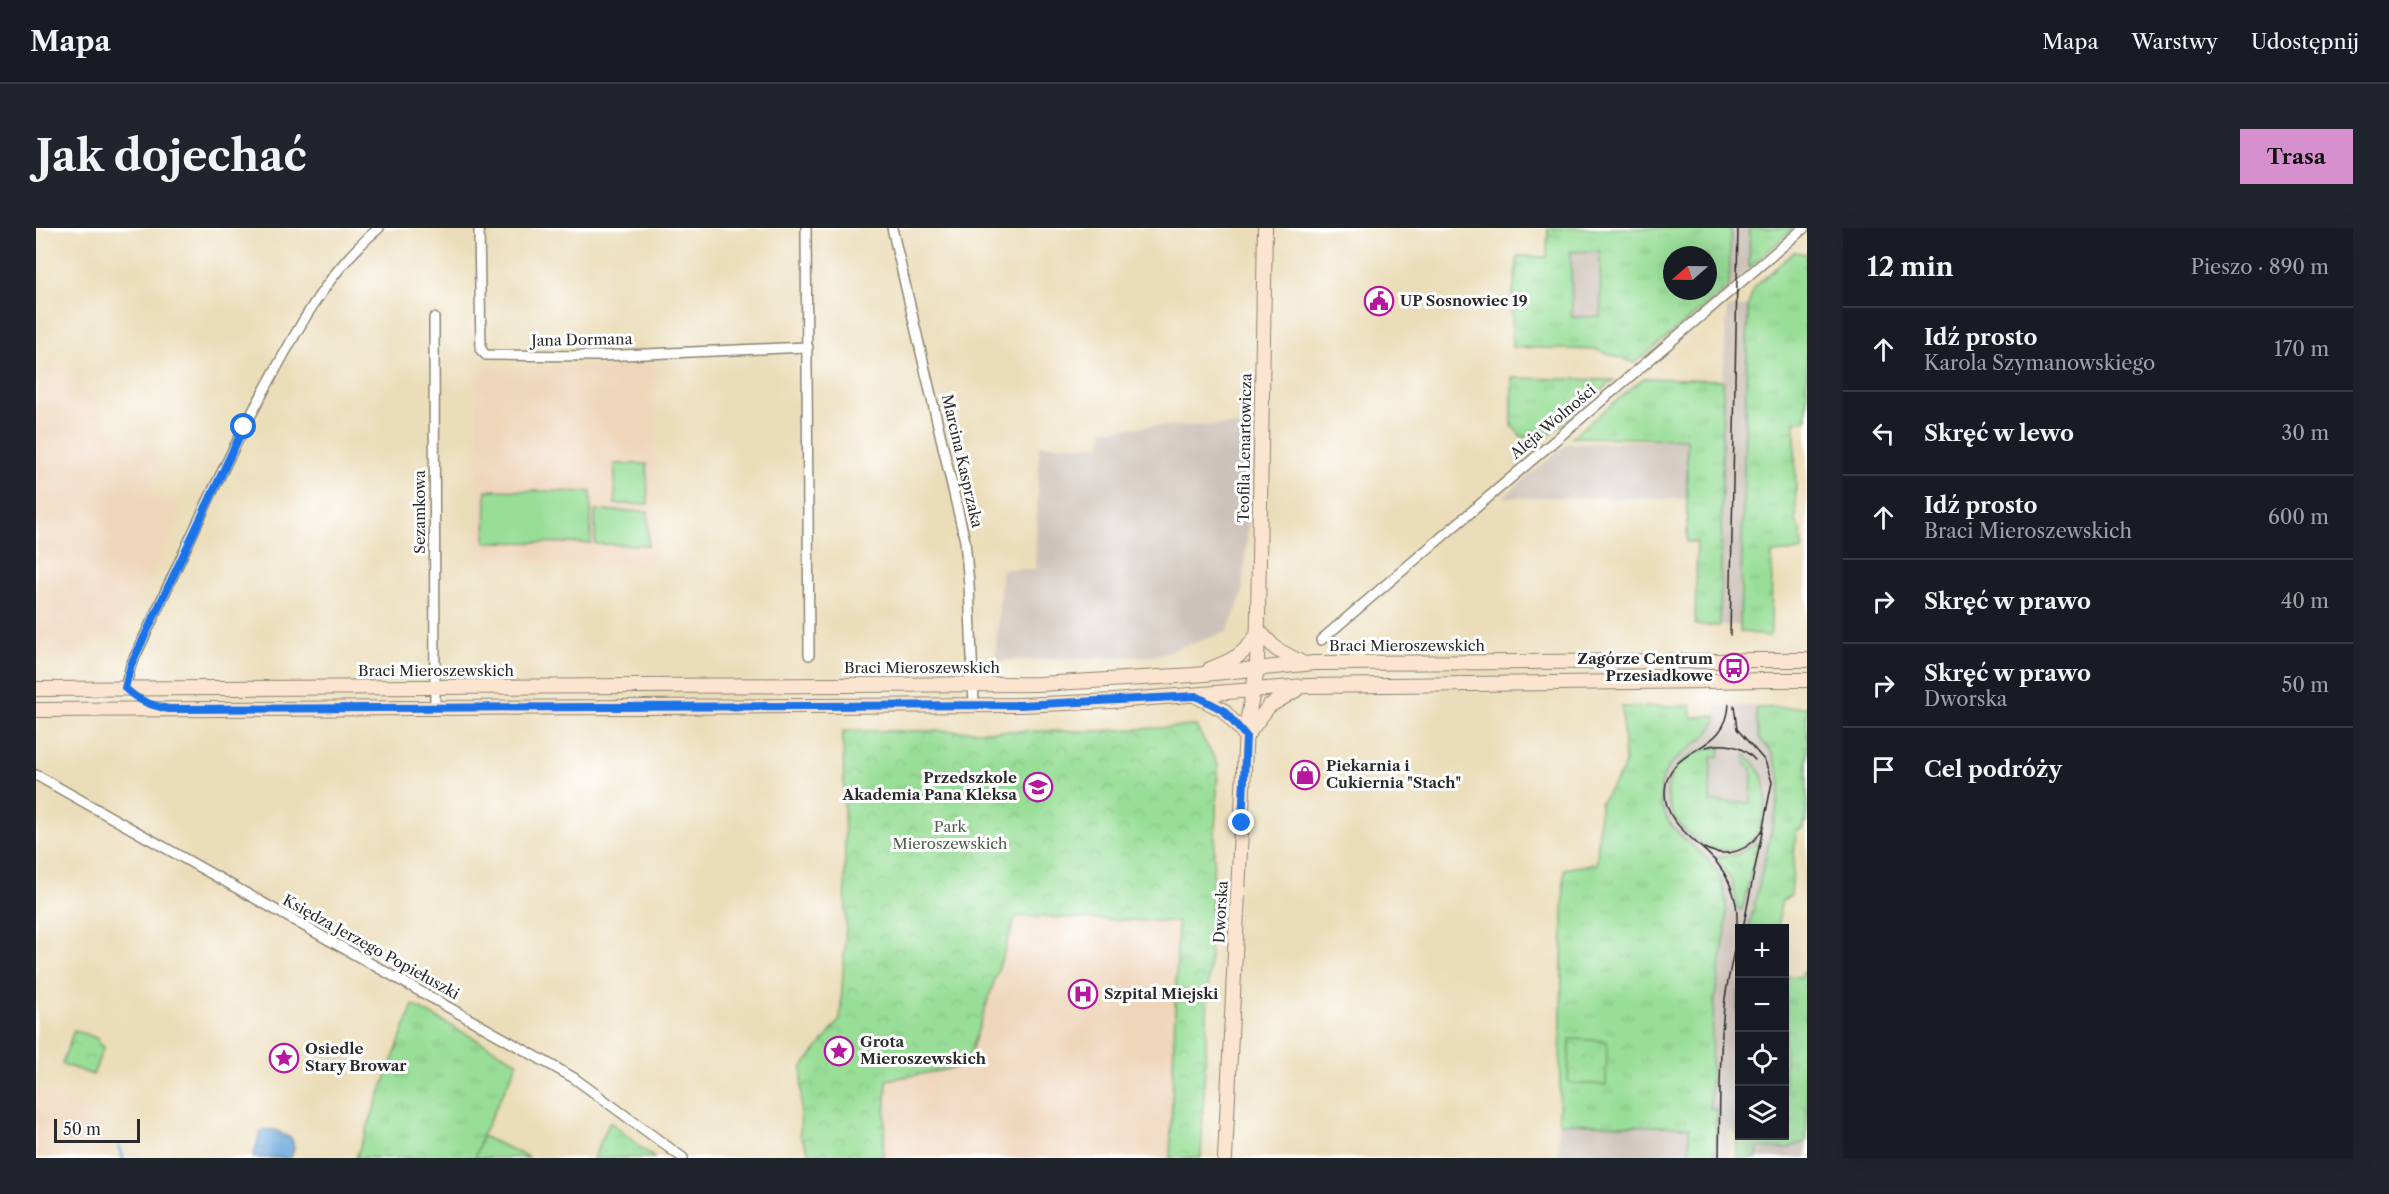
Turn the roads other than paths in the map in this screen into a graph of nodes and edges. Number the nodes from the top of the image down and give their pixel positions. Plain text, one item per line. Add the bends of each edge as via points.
1 (379, 228) edge
2 (479, 228) edge
3 (806, 228) edge
4 (892, 228) edge
5 (1265, 228) edge
6 (1804, 228) edge
7 (434, 318) dead end
8 (808, 347) junction
9 (1259, 631) junction
10 (1321, 640) dead end
11 (809, 655) dead end
12 (1787, 660) junction
13 (1807, 660) edge
14 (1304, 664) junction
15 (1257, 669) junction
16 (1194, 675) junction
17 (1786, 680) junction
18 (1807, 680) edge
19 (974, 684) junction
20 (1306, 686) junction
21 (436, 687) junction
22 (125, 688) junction
23 (36, 689) edge
24 (1253, 691) junction
25 (1196, 696) junction
26 (974, 705) junction
27 (435, 707) junction
28 (81, 709) junction
29 (168, 709) junction
30 (36, 710) edge
31 (1246, 736) junction
32 (36, 776) edge
33 (683, 1158) edge
34 (1225, 1158) edge

1 - 22 street via 342,264 296,332 244,427 131,665
2 - 8 street, Jana Dormana via 481,350 486,355 600,356
3 - 8 street
4 - 19 street, Marcina Kasprzaka via 965,541
5 - 9 main road, Teofila Lenartowicza
6 - 10 street, Aleja Wolności
7 - 21 street, Sezamkowa
8 - 11 street
9 - 14 main road via 1276,649
9 - 15 main road, Teofila Lenartowicza
9 - 16 main road via 1251,646 1237,658
12 - 13 main road, Braci Mieroszewskich
12 - 14 main road, Braci Mieroszewskich, bridge
12 - 17 main road
14 - 15 main road, Braci Mieroszewskich
15 - 16 main road, Braci Mieroszewskich
15 - 24 main road, Dworska
16 - 19 main road, Braci Mieroszewskich via 1051,684
17 - 18 main road
17 - 20 main road, bridge
19 - 21 main road, Braci Mieroszewskich
19 - 26 street, Marcina Kasprzaka
20 - 24 main road
20 - 31 main road via 1269,706
21 - 22 main road, Braci Mieroszewskich
21 - 27 street, Sezamkowa
22 - 23 main road, Braci Mieroszewskich
22 - 28 main road via 118,696
22 - 29 main road via 146,704
24 - 25 main road
24 - 31 main road, Dworska
25 - 26 main road
25 - 31 main road via 1223,710
26 - 27 main road
27 - 29 main road
28 - 29 main road
28 - 30 main road
31 - 34 main road, Dworska
32 - 33 street, Księdza Jerzego Popiełuszki via 574,1078

